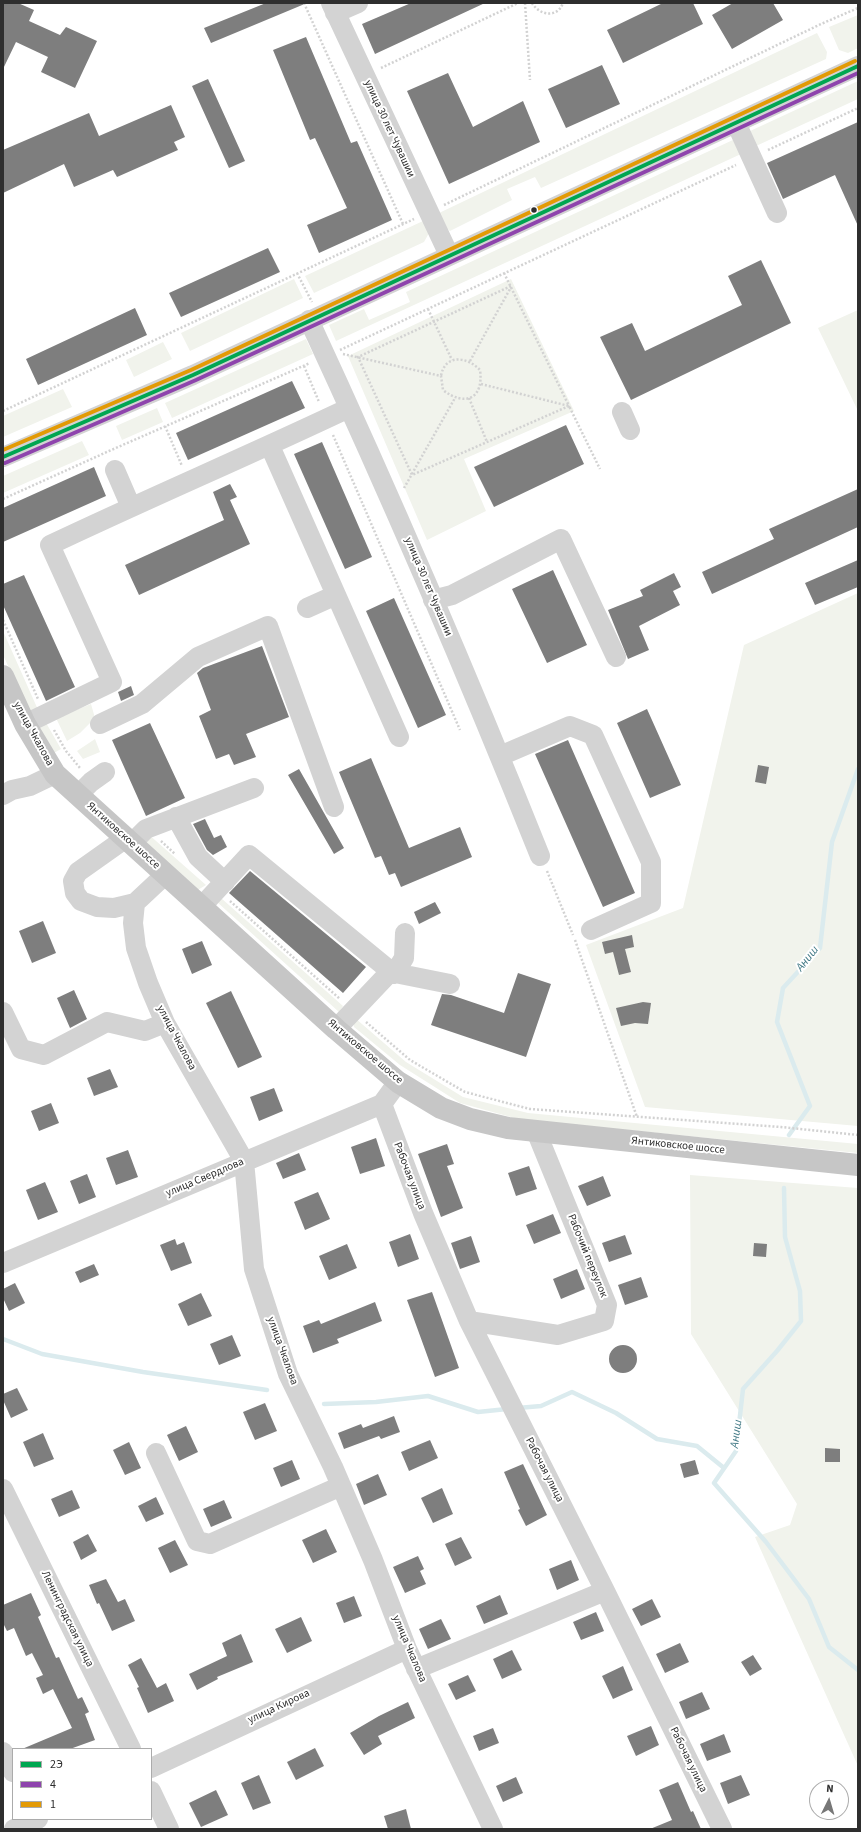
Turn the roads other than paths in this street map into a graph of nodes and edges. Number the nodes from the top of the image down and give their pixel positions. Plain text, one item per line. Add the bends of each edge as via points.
1 (358, 3) edge
2 (333, 8) edge
3 (858, 66) edge
4 (736, 123) junction
5 (777, 213) dead end
6 (449, 255) junction
7 (309, 320) junction
8 (349, 408) junction
9 (622, 412) dead end
10 (630, 430) dead end
11 (270, 446) junction
12 (3, 457) edge
13 (115, 470) dead end
14 (131, 507) junction
15 (336, 595) junction
16 (433, 600) junction
17 (307, 608) dead end
18 (616, 657) dead end
19 (3, 676) edge
20 (25, 724) junction
21 (100, 724) dead end
22 (399, 737) dead end
23 (500, 756) junction
24 (80, 782) junction
25 (254, 788) dead end
26 (3, 795) edge
27 (334, 807) dead end
28 (176, 817) junction
29 (135, 837) junction
30 (540, 856) road end
31 (166, 874) junction
32 (221, 886) junction
33 (135, 903) junction
34 (202, 906) junction
35 (591, 930) dead end
36 (405, 933) dead end
37 (394, 974) junction
38 (450, 984) dead end
39 (3, 1012) edge
40 (165, 1023) junction
41 (336, 1029) junction
42 (398, 1082) junction
43 (382, 1104) junction
44 (536, 1131) junction
45 (244, 1161) junction
46 (858, 1165) edge
47 (3, 1263) edge
48 (469, 1321) junction
49 (156, 1453) dead end
50 (341, 1486) junction
51 (3, 1488) edge
52 (605, 1591) junction
53 (407, 1648) junction
54 (416, 1669) junction
55 (131, 1748) edge
56 (3, 1752) edge
57 (152, 1768) edge
58 (12, 1770) edge
59 (152, 1793) edge
60 (35, 1820) edge
61 (14, 1829) edge
62 (169, 1829) edge
63 (493, 1829) edge
64 (722, 1829) edge

1 - 2 street
2 - 6 street, улица 30 лет Чувашии
3 - 4 street
4 - 5 street
4 - 6 street
6 - 7 street
7 - 8 street, улица 30 лет Чувашии
7 - 12 street
8 - 11 street
8 - 16 street, улица 30 лет Чувашии
9 - 10 street
11 - 14 street
11 - 15 street
13 - 14 street
14 - 20 street via 50,545 112,682
15 - 17 street
15 - 22 street
16 - 18 street via 452,595 561,539
16 - 23 street, улица 30 лет Чувашии
19 - 20 main road, улица Чкалова
20 - 24 main road, улица Чкалова
21 - 27 street via 142,704 198,657 268,626
23 - 30 street, улица 30 лет Чувашии
23 - 35 street via 570,726 593,735 651,862 651,903
24 - 26 street via 30,786
24 - 29 main road, Янтиковское шоссе
25 - 28 street
28 - 29 street
28 - 32 street via 198,857
29 - 31 main road, Янтиковское шоссе
29 - 33 street via 78,872 73,881 74,892 81,901 97,907 114,908
31 - 33 street
31 - 34 main road, Янтиковское шоссе
32 - 34 street
32 - 37 street via 249,855
33 - 40 street, улица Чкалова via 133,923 136,948
34 - 41 main road, Янтиковское шоссе
36 - 37 street via 404,958
37 - 38 street
37 - 41 street via 390,972
39 - 40 street via 21,1049 44,1055 107,1022 145,1031
40 - 45 street, улица Чкалова
41 - 42 main road, Янтиковское шоссе
42 - 43 street
42 - 44 main road, Янтиковское шоссе via 441,1108 470,1119 508,1128
43 - 45 street, улица Свердлова
43 - 48 street, Рабочая улица via 423,1213
44 - 46 main road, Янтиковское шоссе
44 - 48 street, Рабочий переулок via 607,1305 604,1321 558,1335
45 - 47 street, улица Свердлова
45 - 50 street, улица Чкалова via 254,1269 288,1374
48 - 52 street, Рабочая улица
49 - 50 street via 197,1541 210,1544
50 - 53 street, улица Чкалова
51 - 55 street, Ленинградская улица
52 - 54 street
52 - 64 street, Рабочая улица
53 - 54 street, улица Чкалова
53 - 57 street, улица Кирова
54 - 63 street, улица Чкалова
56 - 58 street
59 - 62 street
60 - 61 street

